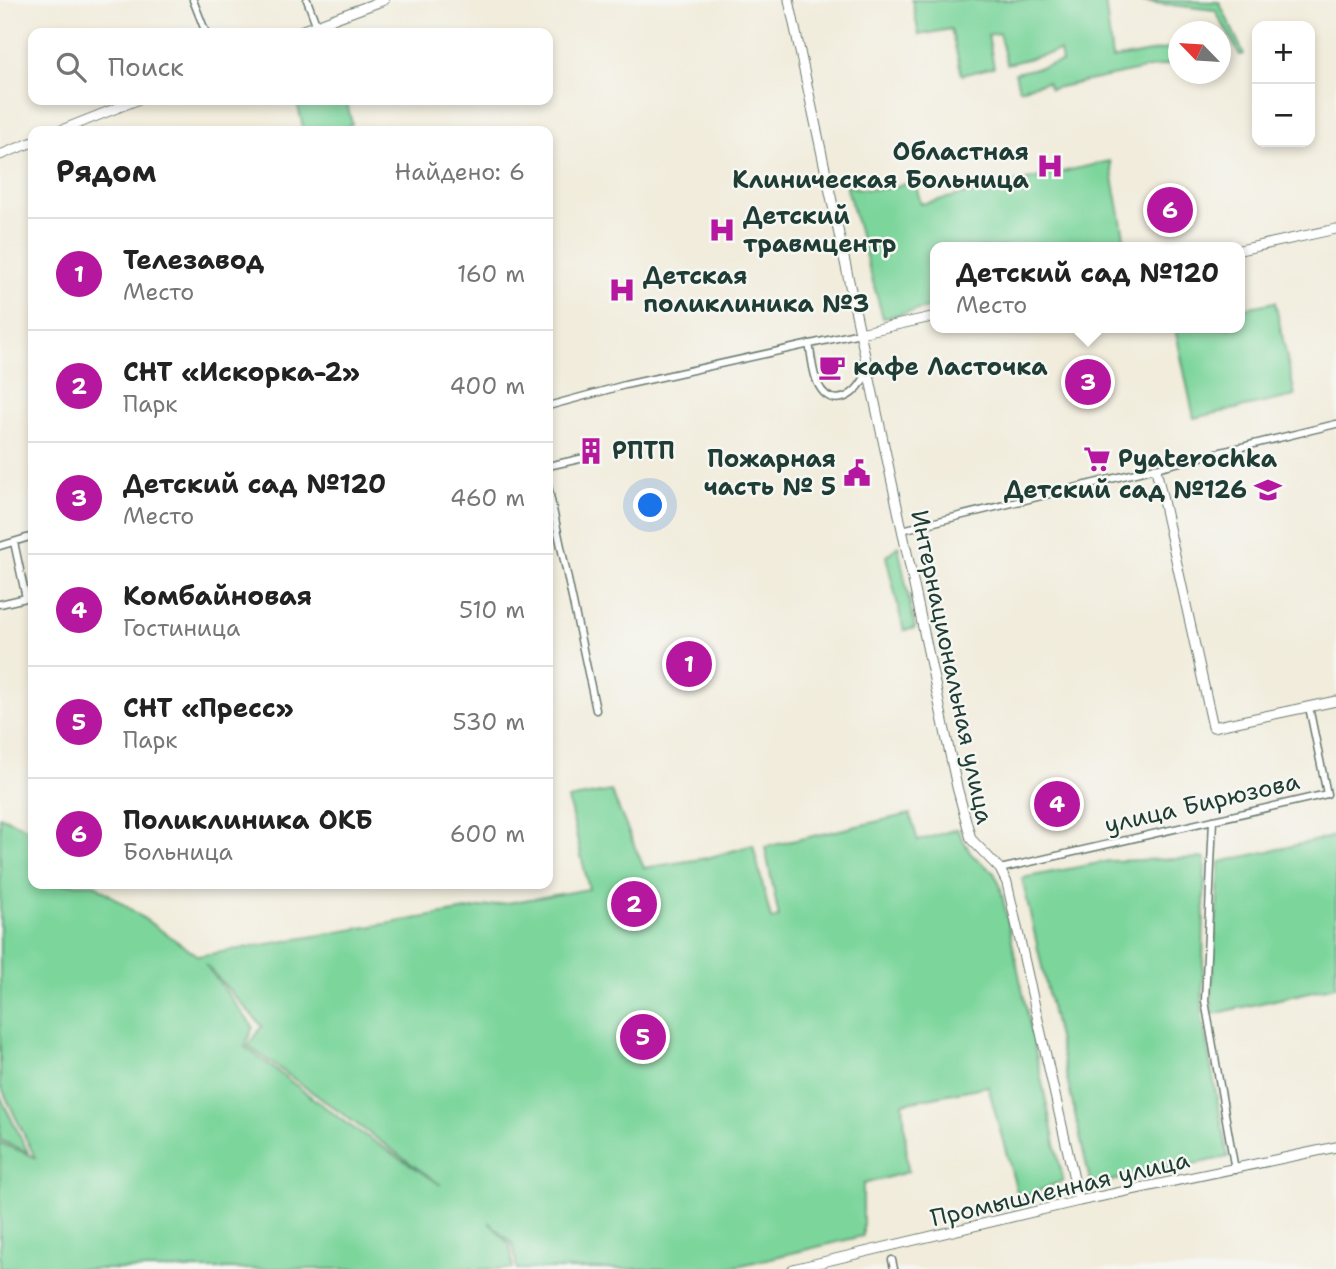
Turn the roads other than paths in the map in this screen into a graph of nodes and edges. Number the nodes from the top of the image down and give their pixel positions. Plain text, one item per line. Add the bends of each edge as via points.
1 (193, 0) edge
2 (306, 0) edge
3 (384, 0) edge
4 (789, 0) edge
5 (316, 24) junction
6 (204, 28) edge
7 (307, 28) edge
8 (124, 105) edge
9 (72, 126) edge
10 (28, 144) edge
11 (0, 155) edge
12 (1336, 229) edge
13 (1245, 249) edge
14 (930, 317) edge
15 (860, 333) junction
16 (809, 344) junction
17 (868, 370) junction
18 (856, 392) junction
19 (874, 401) junction
20 (553, 405) edge
21 (1336, 424) edge
22 (584, 458) dead end
23 (553, 465) edge
24 (1156, 470) junction
25 (553, 509) edge
26 (902, 530) junction
27 (28, 538) edge
28 (14, 542) junction
29 (0, 546) edge
30 (0, 604) edge
31 (1336, 701) edge
32 (1310, 707) junction
33 (596, 710) dead end
34 (1213, 820) junction
35 (1000, 869) junction
36 (1336, 1147) edge
37 (1236, 1170) junction
38 (1079, 1201) junction
39 (892, 1260) dead end
40 (793, 1269) edge
41 (894, 1269) edge

1 - 6 street
2 - 5 street
3 - 5 street
4 - 15 street, Интернациональная улица
5 - 7 street
8 - 9 street
10 - 11 street
12 - 13 street
14 - 15 street
15 - 16 street
15 - 17 street, Интернациональная улица
16 - 18 street via 822,390 838,397
16 - 20 street
17 - 18 street
17 - 19 street, Интернациональная улица
18 - 19 street
19 - 26 street, Интернациональная улица
21 - 24 street
22 - 23 street
24 - 26 street
24 - 32 street via 1213,727
25 - 33 street
26 - 35 street, Интернациональная улица via 968,832
27 - 28 street
28 - 29 street
28 - 30 street via 26,598
31 - 32 street
32 - 34 street, улица Бирюзова via 1327,794
34 - 35 street, улица Бирюзова
34 - 37 street via 1205,1001
35 - 38 street, Интернациональная улица via 1007,883
36 - 37 street, Промышленная улица
37 - 38 street, Промышленная улица
38 - 40 street, Промышленная улица
39 - 41 street

